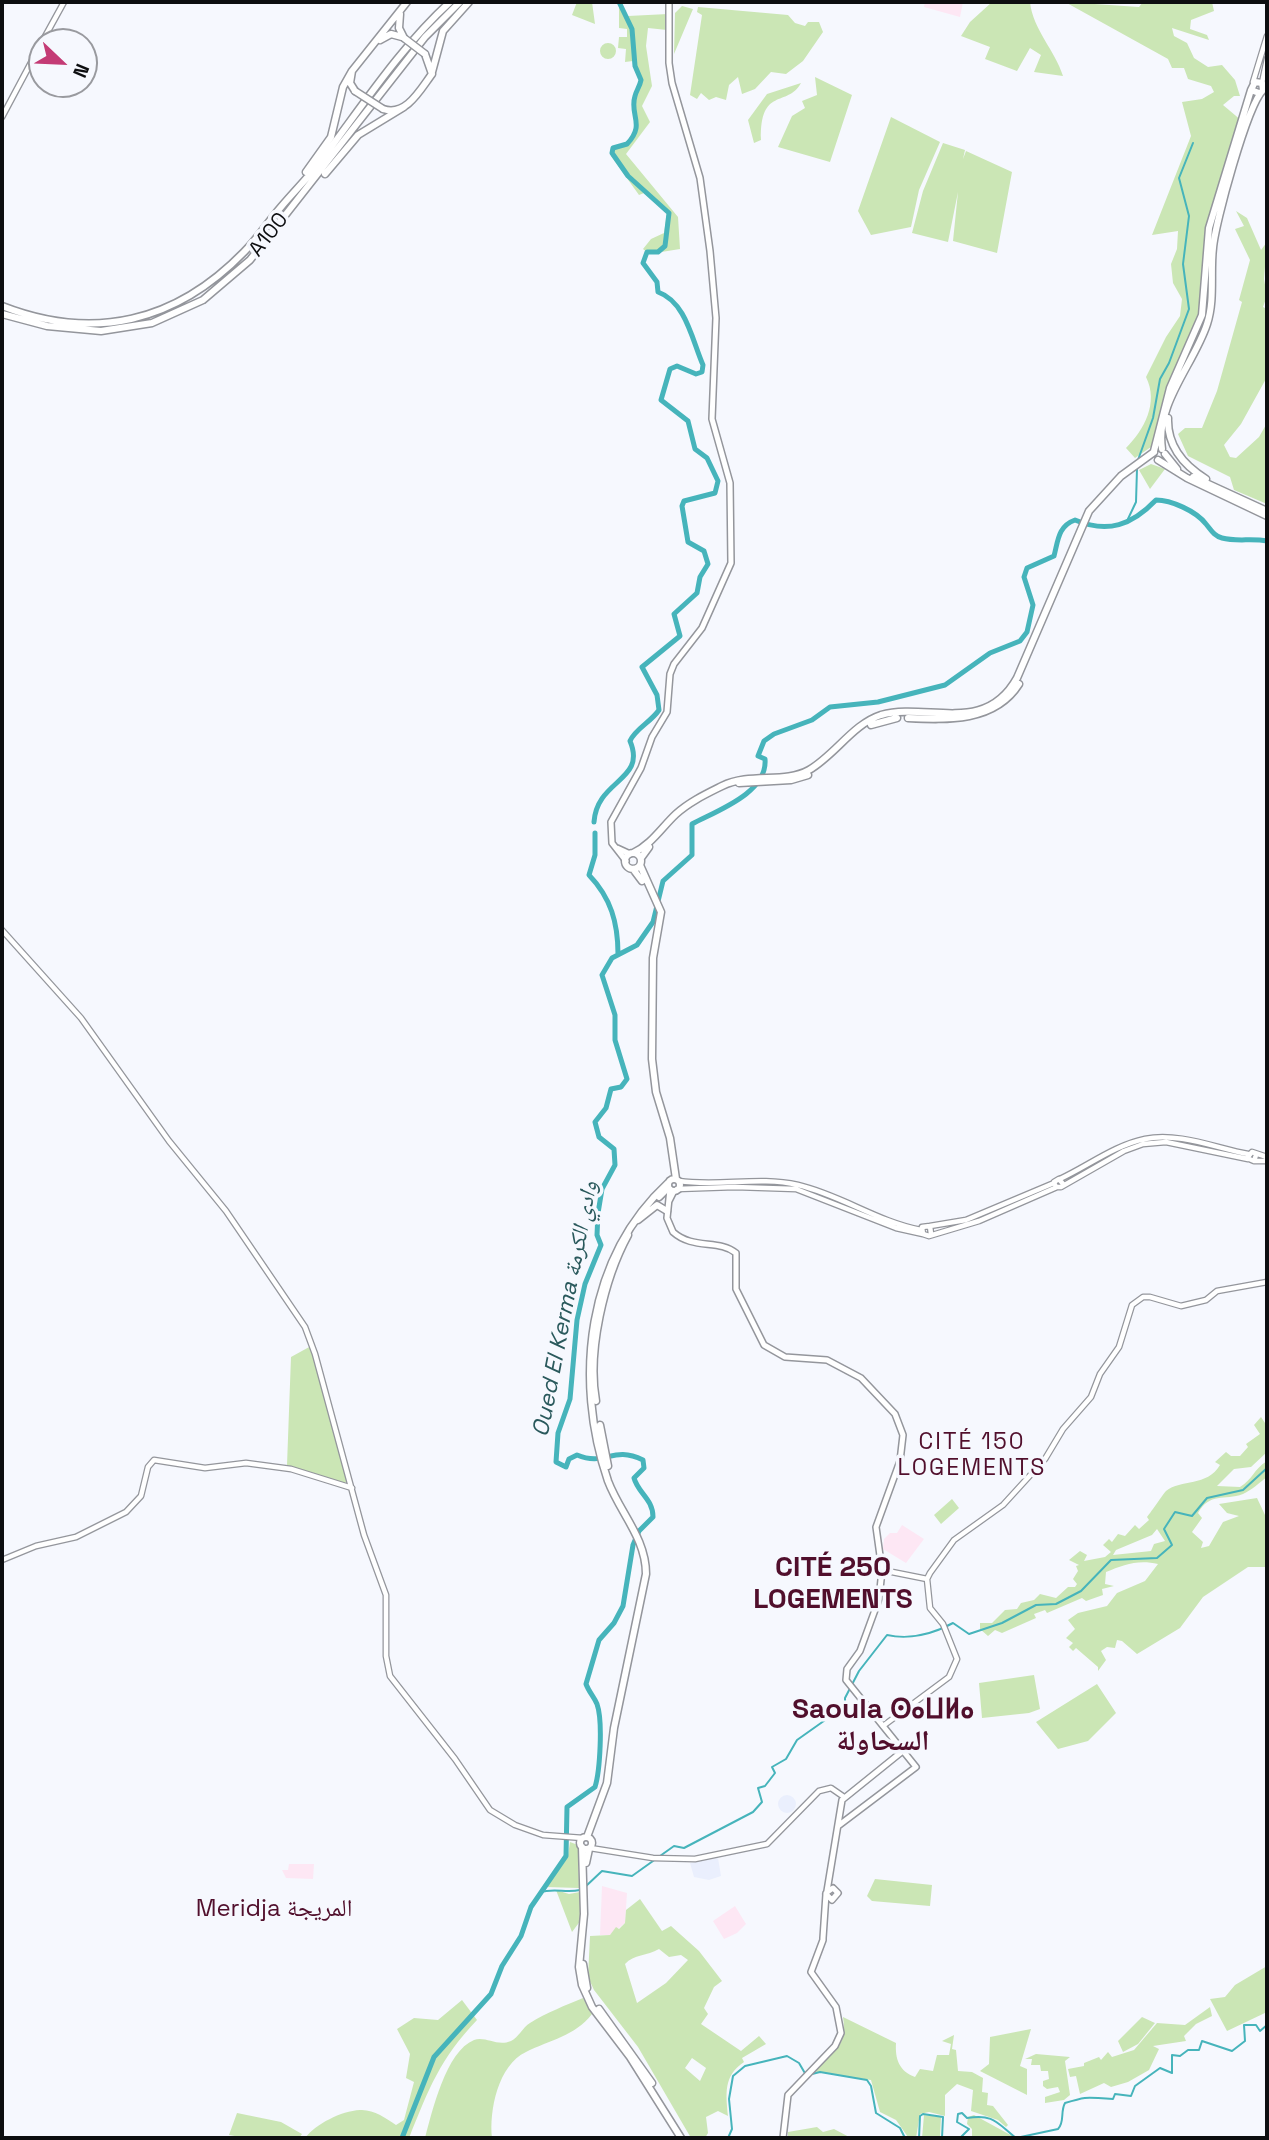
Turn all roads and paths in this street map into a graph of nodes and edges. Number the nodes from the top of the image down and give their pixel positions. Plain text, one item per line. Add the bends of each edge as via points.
1 (64, 2) edge
2 (407, 2) edge
3 (450, 2) edge
4 (460, 2) edge
5 (469, 2) edge
6 (669, 2) edge
7 (50, 28) edge
8 (1267, 36) edge
9 (404, 38) junction
10 (372, 47) junction
11 (1267, 59) edge
12 (1267, 64) edge
13 (28, 68) edge
14 (352, 71) junction
15 (1267, 72) edge
16 (432, 74) junction
17 (1252, 86) junction
18 (1263, 88) edge
19 (404, 107) junction
20 (2, 117) edge
21 (298, 199) junction
22 (277, 212) junction
23 (2, 306) edge
24 (2, 314) edge
25 (1169, 406) junction
26 (1158, 454) junction
27 (1226, 491) junction
28 (1267, 513) edge
29 (755, 779) junction
30 (630, 856) junction
31 (640, 862) junction
32 (633, 869) junction
33 (654, 899) junction
34 (659, 911) junction
35 (2, 930) edge
36 (1267, 1159) edge
37 (1058, 1183) junction
38 (673, 1185) junction
39 (667, 1209) junction
40 (638, 1220) junction
41 (930, 1226) junction
42 (922, 1232) junction
43 (931, 1234) junction
44 (1267, 1282) edge
45 (603, 1453) junction
46 (352, 1488) junction
47 (2, 1560) edge
48 (883, 1570) junction
49 (927, 1579) junction
50 (883, 1726) junction
51 (904, 1750) junction
52 (844, 1797) junction
53 (838, 1826) junction
54 (587, 1843) junction
55 (828, 1881) junction
56 (835, 1889) junction
57 (826, 1893) junction
58 (835, 1899) junction
59 (824, 1918) junction
60 (684, 2138) edge
61 (783, 2138) edge

1 - 7 main road
2 - 9 highway via 398,22
2 - 10 highway
3 - 22 highway, A100 / A100 via 405,51
4 - 21 highway, A100 / A100 via 425,37
5 - 16 highway via 443,31
6 - 30 main road via 668,63 700,178 710,251 716,318 712,419 730,483 731,563 702,628 674,664 667,712 611,822 612,843
8 - 17 main road
9 - 10 highway via 387,36
9 - 16 highway, bridge via 425,54
10 - 14 highway
11 - 18 main road
12 - 15 main road
13 - 20 main road
14 - 19 highway, bridge via 350,83 355,91 383,109
14 - 22 highway via 343,87 331,137
16 - 19 highway
17 - 18 highway
17 - 18 highway
17 - 26 highway via 1209,228 1202,315 1170,388
18 - 25 highway via 1213,242 1206,325
19 - 21 highway via 358,135
21 - 24 highway, A100 / A100 via 233,276 203,300 167,318 132,327 85,330
22 - 23 highway, A100 / A100 via 246,251 212,282 189,299 150,316 91,324 53,320
25 - 26 highway
25 - 27 highway via 1168,431 1175,451
26 - 27 highway via 1177,469
26 - 28 highway via 1194,482
26 - 29 highway via 1138,464 1086,520 1021,680 1003,703 952,719 879,721 812,773 796,779
27 - 28 highway
29 - 30 highway via 726,784 691,803
29 - 31 highway via 688,809
30 - 31 highway
30 - 32 highway
31 - 32 highway
31 - 33 highway
32 - 33 highway
33 - 34 highway
34 - 38 highway via 652,972 652,1059 656,1092 669,1131
34 - 38 highway via 649,958 648,1069 667,1139
35 - 46 main road via 81,1018 169,1141 226,1211 305,1327
36 - 37 main road via 1151,1143
37 - 41 main road via 966,1220
37 - 43 main road via 979,1221
38 - 39 main road
38 - 40 highway
38 - 42 main road via 784,1185 892,1227
38 - 45 highway via 641,1211 621,1240 600,1295 589,1379
39 - 40 highway via 657,1205
39 - 48 main road via 669,1226 679,1237 736,1253 736,1289 769,1350 794,1359 820,1359 850,1372 899,1420 900,1461 876,1527
40 - 45 highway via 610,1276 599,1331 594,1386
41 - 42 main road via 924,1225
41 - 43 main road
42 - 43 main road
44 - 49 main road via 1217,1292 1181,1306 1153,1297 1135,1301 1119,1347 1103,1368 1091,1397 1045,1459 1003,1505 954,1540
45 - 54 highway via 650,1562 617,1729 611,1786
46 - 47 main road via 291,1469 246,1463 205,1468 154,1460 141,1496 126,1512 76,1537
46 - 54 main road via 386,1595 390,1676 490,1810 525,1829
48 - 49 main road
48 - 50 main road via 875,1615 847,1669 846,1683
49 - 50 main road via 930,1608 943,1624 957,1659 949,1677
50 - 51 main road
51 - 52 main road
51 - 53 main road via 916,1767
52 - 53 main road
52 - 54 main road via 831,1788 819,1791 767,1844 702,1858 653,1858
53 - 55 main road
54 - 60 highway via 583,1966 587,1989
55 - 56 main road
55 - 57 main road
56 - 57 main road
56 - 58 main road
57 - 58 main road
57 - 59 main road
58 - 59 main road
59 - 61 main road via 823,1940 812,1975 836,2007 841,2033 835,2046 801,2078 786,2100

